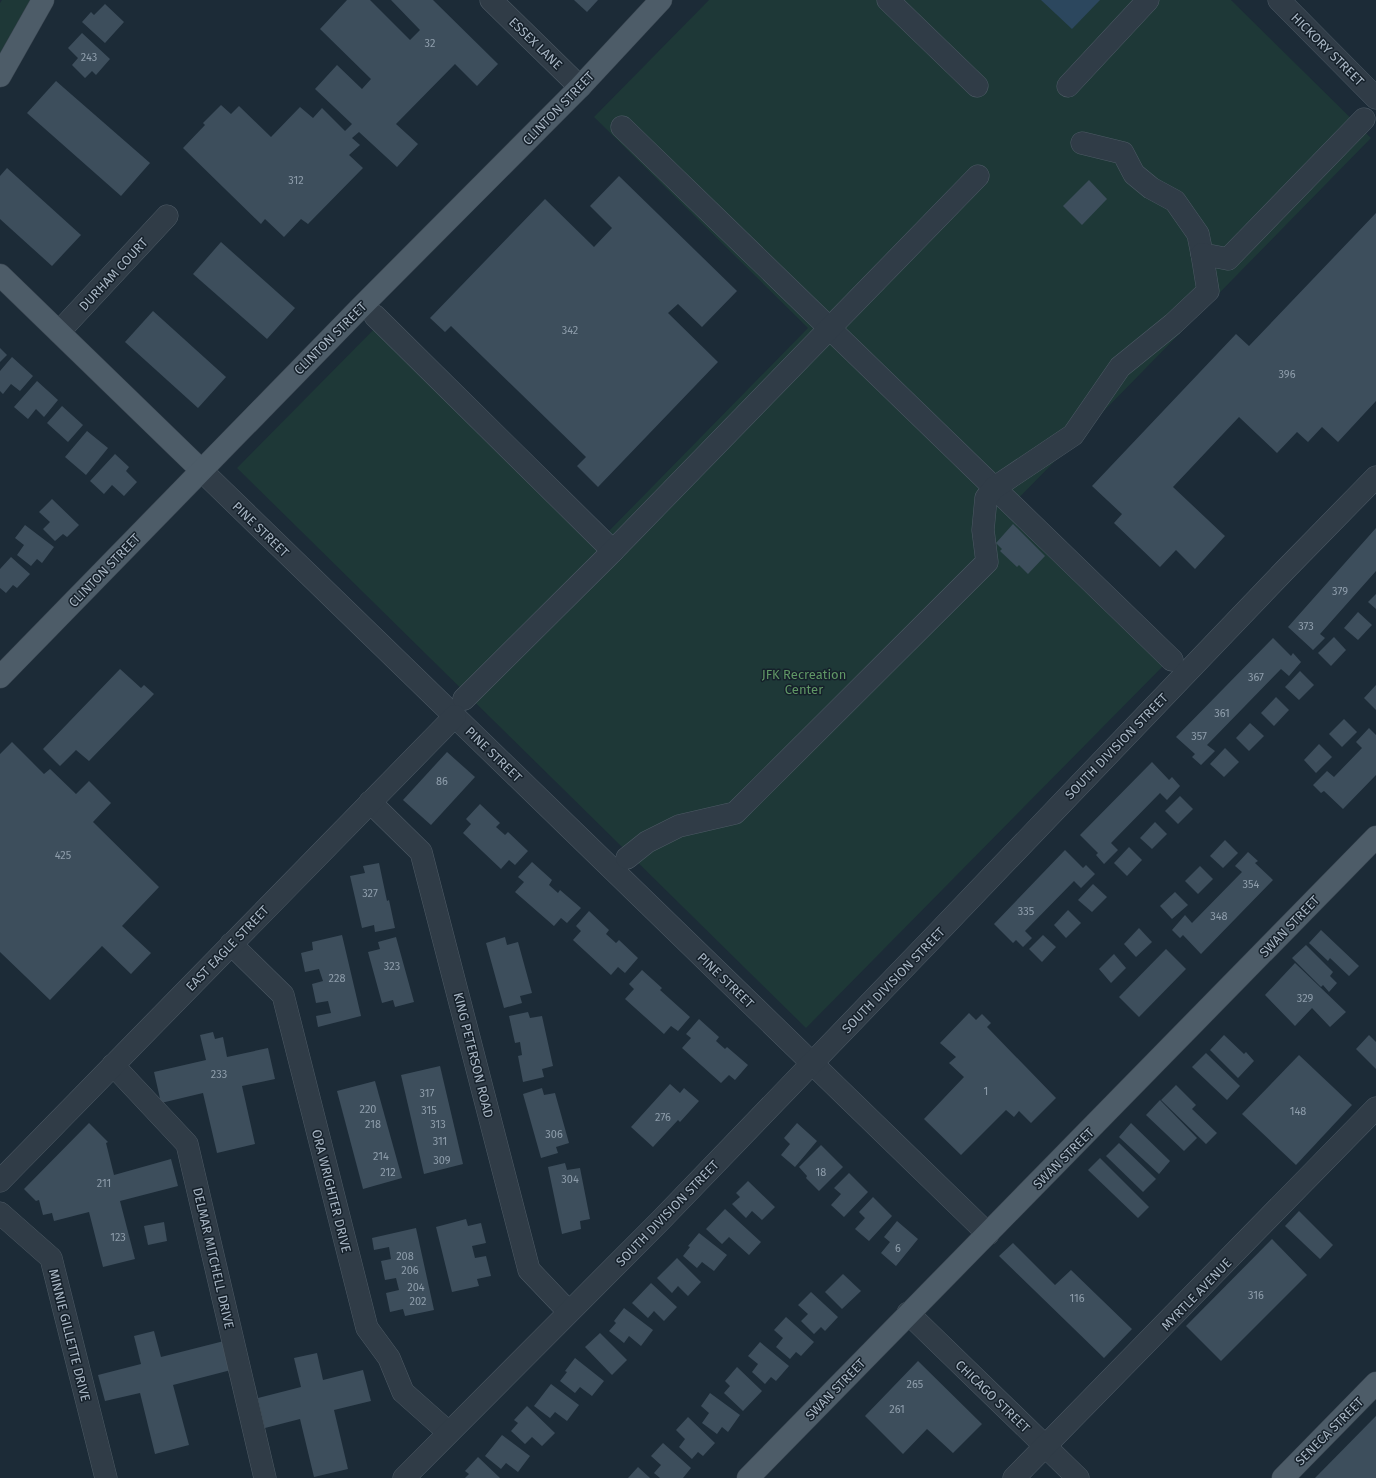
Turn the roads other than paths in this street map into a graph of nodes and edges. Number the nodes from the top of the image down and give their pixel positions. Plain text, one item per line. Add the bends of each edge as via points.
1 (43, 0) edge
2 (491, 0) edge
3 (661, 0) edge
4 (888, 0) edge
5 (1148, 0) edge
6 (1279, 0) edge
7 (0, 76) edge
8 (977, 86) dead end
9 (1068, 86) dead end
10 (580, 87) junction
11 (1376, 98) edge
12 (1364, 119) dead end
13 (622, 127) dead end
14 (1082, 143) dead end
15 (978, 176) dead end
16 (167, 216) dead end
17 (1202, 254) junction
18 (1228, 259) junction
19 (0, 275) edge
20 (1208, 291) junction
21 (375, 316) dead end
22 (829, 329) junction
23 (59, 332) junction
24 (201, 470) junction
25 (1376, 477) edge
26 (994, 488) junction
27 (613, 551) junction
28 (1172, 660) dead end
29 (0, 677) edge
30 (459, 707) junction
31 (370, 802) junction
32 (1376, 837) edge
33 (627, 858) dead end
34 (231, 944) junction
35 (812, 1064) junction
36 (113, 1065) junction
37 (1376, 1108) edge
38 (0, 1180) edge
39 (0, 1213) edge
40 (988, 1234) junction
41 (569, 1312) junction
42 (908, 1313) junction
43 (1376, 1383) edge
44 (448, 1432) junction
45 (1046, 1447) junction
46 (106, 1478) edge
47 (265, 1478) edge
48 (404, 1478) edge
49 (748, 1478) edge
50 (1014, 1478) edge
51 (1078, 1478) edge
52 (1283, 1478) edge

1 - 7 main road
2 - 10 street, ESSEX LANE
3 - 10 main road, CLINTON STREET
4 - 8 street
5 - 9 street
6 - 11 street, HICKORY STREET
10 - 24 main road, CLINTON STREET
12 - 18 street
13 - 22 street
14 - 17 street via 1123,153 1134,174 1151,188 1175,201 1198,234
15 - 22 street, EAST EAGLE STREET
16 - 23 street, DURHAM COURT
17 - 18 street
17 - 20 street
18 - 20 street
19 - 23 main road, PINE STREET
20 - 26 street via 1173,324 1120,367 1073,435
21 - 27 street
22 - 26 street
22 - 27 street, EAST EAGLE STREET
23 - 24 main road, PINE STREET
24 - 29 main road, CLINTON STREET
24 - 30 street, PINE STREET
25 - 35 street, SOUTH DIVISION STREET
26 - 28 street
26 - 33 street via 986,498 983,530 987,562 735,813 679,826 648,842
27 - 30 street, EAST EAGLE STREET
30 - 31 street, EAST EAGLE STREET
30 - 35 street, PINE STREET
31 - 34 street, EAST EAGLE STREET
31 - 41 street, KING PETERSON ROAD via 422,852 529,1270
32 - 40 main road, SWAN STREET
34 - 36 street, EAST EAGLE STREET
34 - 44 street, ORA WRIGHTER DRIVE via 283,995 367,1328 389,1358 404,1392
35 - 40 street, PINE STREET
35 - 41 street, SOUTH DIVISION STREET
36 - 38 street, EAST EAGLE STREET
36 - 47 street, DELMAR MITCHELL DRIVE via 187,1144
37 - 45 street, MYRTLE AVENUE
39 - 46 street, MINNIE GILLETTE DRIVE via 51,1258
40 - 42 main road, SWAN STREET
41 - 44 street, SOUTH DIVISION STREET
42 - 45 street, CHICAGO STREET
42 - 49 main road, SWAN STREET
43 - 52 main road, SENECA STREET
44 - 48 street, SOUTH DIVISION STREET
45 - 50 street, MYRTLE AVENUE
45 - 51 street, CHICAGO STREET

